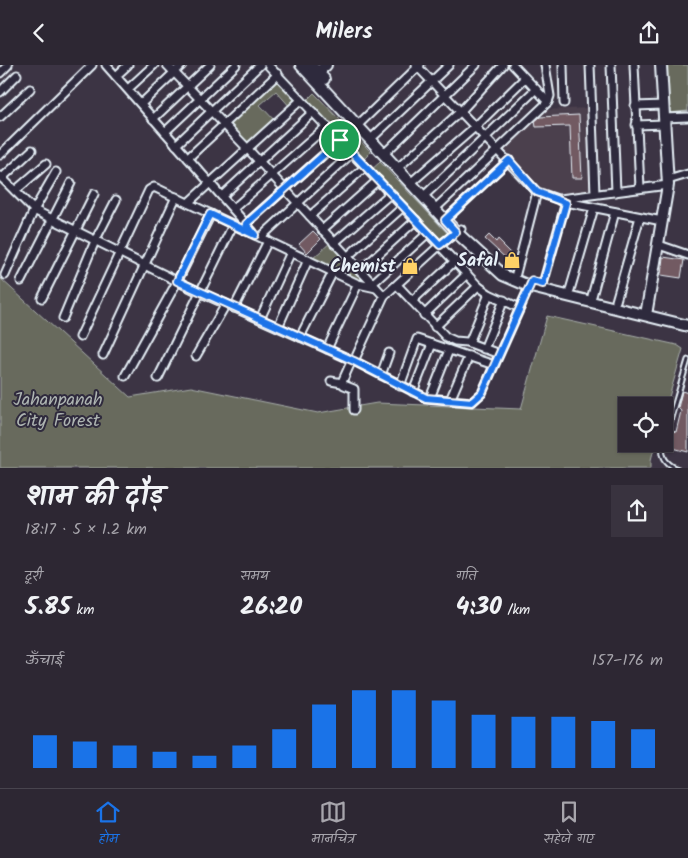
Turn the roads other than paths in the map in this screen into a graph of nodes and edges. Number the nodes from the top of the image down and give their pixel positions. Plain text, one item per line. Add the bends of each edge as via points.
1 (8, 65) edge
2 (92, 65) edge
3 (106, 65) edge
4 (128, 65) edge
5 (154, 65) edge
6 (167, 65) edge
7 (182, 65) edge
8 (210, 65) edge
9 (236, 65) edge
10 (260, 65) edge
11 (268, 65) edge
12 (301, 65) edge
13 (449, 65) edge
14 (476, 65) edge
15 (503, 65) edge
16 (513, 65) edge
17 (545, 65) edge
18 (563, 65) edge
19 (590, 65) edge
20 (611, 65) edge
21 (634, 65) edge
22 (662, 65) edge
23 (418, 66) edge
24 (316, 68) edge
25 (174, 72) junction
26 (0, 73) edge
27 (17, 75) dead end
28 (278, 75) junction
29 (116, 76) junction
30 (524, 78) junction
31 (432, 81) junction
32 (187, 87) junction
33 (30, 89) dead end
34 (128, 89) junction
35 (536, 89) junction
36 (0, 92) edge
37 (446, 95) junction
38 (200, 99) junction
39 (301, 100) junction
40 (548, 102) junction
41 (564, 103) dead end
42 (141, 104) junction
43 (664, 105) junction
44 (635, 106) junction
45 (211, 111) junction
46 (461, 111) junction
47 (314, 113) junction
48 (0, 117) edge
49 (688, 117) edge
50 (153, 119) junction
51 (665, 121) junction
52 (361, 122) junction
53 (224, 125) junction
54 (636, 125) junction
55 (327, 126) junction
56 (476, 126) junction
57 (165, 132) junction
58 (374, 136) junction
59 (485, 136) junction
60 (340, 140) junction
61 (176, 145) junction
62 (32, 150) dead end
63 (248, 150) junction
64 (498, 150) junction
65 (388, 151) junction
66 (352, 153) junction
67 (0, 155) edge
68 (188, 158) junction
69 (509, 160) junction
70 (260, 163) junction
71 (46, 164) dead end
72 (400, 166) junction
73 (365, 167) junction
74 (56, 172) dead end
75 (688, 174) edge
76 (271, 175) junction
77 (1, 177) edge
78 (378, 180) junction
79 (414, 180) junction
80 (71, 183) dead end
81 (668, 183) junction
82 (210, 184) junction
83 (640, 189) junction
84 (284, 190) junction
85 (15, 191) junction
86 (537, 192) junction
87 (616, 192) junction
88 (391, 193) junction
89 (426, 194) junction
90 (595, 194) junction
91 (94, 195) dead end
92 (222, 196) junction
93 (176, 197) junction
94 (558, 199) junction
95 (116, 200) dead end
96 (188, 203) junction
97 (566, 203) junction
98 (297, 204) junction
99 (438, 206) junction
100 (403, 207) junction
101 (594, 208) junction
102 (233, 209) junction
103 (34, 210) junction
104 (615, 212) junction
105 (210, 214) junction
106 (310, 216) junction
107 (640, 217) junction
108 (53, 219) junction
109 (446, 219) junction
110 (416, 220) junction
111 (662, 221) junction
112 (246, 224) junction
113 (234, 225) junction
114 (322, 230) junction
115 (76, 231) junction
116 (458, 231) junction
117 (428, 233) junction
118 (261, 237) junction
119 (96, 241) junction
120 (334, 243) junction
121 (440, 245) junction
122 (658, 245) junction
123 (291, 252) junction
124 (121, 253) junction
125 (688, 255) edge
126 (347, 257) junction
127 (308, 260) junction
128 (455, 261) junction
129 (145, 266) junction
130 (360, 271) junction
131 (333, 272) junction
132 (467, 274) junction
133 (5, 275) dead end
134 (515, 278) junction
135 (21, 281) dead end
136 (177, 281) junction
137 (358, 284) junction
138 (531, 284) junction
139 (543, 284) junction
140 (397, 285) junction
141 (374, 286) junction
142 (478, 286) junction
143 (570, 290) junction
144 (199, 292) junction
145 (489, 294) junction
146 (592, 296) junction
147 (384, 297) junction
148 (42, 298) dead end
149 (504, 300) junction
150 (412, 301) junction
151 (616, 301) junction
152 (226, 304) junction
153 (234, 308) junction
154 (520, 308) junction
155 (647, 312) junction
156 (424, 315) junction
157 (63, 317) dead end
158 (260, 319) junction
159 (688, 320) edge
160 (688, 326) edge
161 (278, 327) junction
162 (435, 327) junction
163 (80, 337) dead end
164 (300, 337) junction
165 (469, 343) junction
166 (432, 344) junction
167 (327, 349) junction
168 (449, 349) junction
169 (484, 349) junction
170 (389, 353) dead end
171 (103, 355) dead end
172 (499, 355) junction
173 (196, 356) dead end
174 (469, 356) junction
175 (353, 360) junction
176 (688, 360) edge
177 (494, 365) junction
178 (687, 369) edge
179 (380, 375) junction
180 (125, 376) dead end
181 (158, 378) dead end
182 (331, 381) dead end
183 (342, 383) junction
184 (400, 386) junction
185 (414, 392) junction
186 (430, 398) junction
187 (450, 400) junction
188 (354, 410) dead end
189 (673, 412) edge
190 (662, 452) edge
191 (676, 468) edge

1 - 26 street
2 - 67 street
3 - 29 street
4 - 29 street
5 - 34 street
6 - 25 street
7 - 25 street
8 - 32 street
9 - 38 street
10 - 45 street
11 - 28 street
12 - 24 street
13 - 31 street
14 - 37 street
15 - 46 street
16 - 30 street
17 - 40 street
18 - 41 street
19 - 90 street
20 - 87 street
21 - 44 street
22 - 43 street
23 - 31 street
23 - 52 street
24 - 52 street
24 - 109 street
25 - 32 street
25 - 42 street
27 - 36 street
28 - 39 street
28 - 53 street
29 - 34 street
30 - 35 street
30 - 56 street
31 - 37 street
31 - 58 street
32 - 38 street
32 - 50 street
33 - 48 street
34 - 42 street
35 - 40 street
35 - 59 street
37 - 46 street
37 - 65 street
38 - 45 street
38 - 57 street
39 - 47 street
39 - 63 street
40 - 64 street
42 - 50 street
43 - 44 street
43 - 51 street
44 - 54 street
45 - 53 street
45 - 61 street
46 - 56 street
46 - 72 street
47 - 55 street
47 - 70 street
49 - 51 street
50 - 57 street
51 - 54 street
51 - 81 street
52 - 58 street
53 - 63 street
53 - 68 street
54 - 83 street
55 - 60 street
55 - 76 street
56 - 59 street
56 - 79 street
57 - 61 street
58 - 65 street
59 - 64 street
59 - 89 street
60 - 66 street
60 - 84 street
61 - 68 street
62 - 77 street
63 - 70 street
63 - 82 street
64 - 69 street
64 - 99 street
65 - 72 street
66 - 73 street
66 - 98 street
68 - 82 street
69 - 86 street
69 - 109 street
70 - 76 street
70 - 92 street
71 - 85 street
72 - 79 street
73 - 78 street
73 - 106 street
74 - 103 street
75 - 81 street
76 - 84 street
76 - 102 street
77 - 85 street
78 - 88 street
78 - 114 street
79 - 89 street
80 - 108 street
81 - 83 street
81 - 111 street
82 - 92 street
82 - 96 street
83 - 87 street
84 - 98 street
84 - 112 street
85 - 103 street
86 - 94 street
86 - 134 street
87 - 90 street
88 - 100 street
88 - 120 street
89 - 99 street
90 - 94 street
91 - 115 street
92 - 102 street
93 - 96 street
93 - 124 street via 151,188
93 - 129 street
94 - 97 street
95 - 119 street
96 - 105 street
97 - 101 street
97 - 139 street
98 - 106 street
98 - 118 street
99 - 109 street
100 - 110 street
100 - 126 street
101 - 104 street
101 - 143 street
102 - 112 street
103 - 108 street
103 - 133 street
104 - 107 street
104 - 146 street
105 - 113 street
105 - 136 street
106 - 114 street
107 - 111 street
107 - 151 street
108 - 115 street
108 - 135 street
109 - 116 street
110 - 117 street
110 - 130 street
111 - 122 street
112 - 118 street
113 - 118 street
113 - 144 street
114 - 120 street
115 - 119 street
115 - 148 street
116 - 121 street
116 - 134 street
117 - 121 street
117 - 141 street
118 - 123 street
118 - 153 street
119 - 124 street
119 - 157 street
120 - 126 street
121 - 128 street
121 - 140 street
122 - 125 street
122 - 155 street
123 - 127 street
123 - 158 street
124 - 129 street
124 - 163 street
126 - 130 street
127 - 131 street
127 - 161 street
128 - 132 street
128 - 150 street
129 - 136 street
129 - 171 street
130 - 141 street
131 - 137 street
131 - 164 street
132 - 142 street
132 - 156 street
134 - 138 street
136 - 144 street
136 - 180 street
137 - 141 street
137 - 167 street
138 - 139 street
138 - 154 street
138 - 155 street
139 - 143 street
140 - 147 street
140 - 150 street
141 - 147 street
142 - 145 street
142 - 162 street
143 - 146 street
144 - 152 street
144 - 181 street
145 - 149 street
145 - 165 street
146 - 151 street
147 - 175 street
149 - 154 street
149 - 169 street
150 - 156 street
151 - 155 street
152 - 153 street
152 - 173 street
153 - 158 street
154 - 172 street
155 - 159 street
155 - 160 street
156 - 162 street
158 - 161 street
161 - 164 street
162 - 165 street via 446,337
164 - 167 street
165 - 169 street
166 - 168 street
166 - 184 street via 417,339
166 - 185 street
167 - 175 street
168 - 174 street
168 - 186 street
169 - 172 street
170 - 179 street
172 - 177 street
174 - 177 street
174 - 187 street
175 - 179 street
175 - 183 street
176 - 178 lane
177 - 187 street via 477,399 472,402
178 - 189 lane
179 - 184 street
182 - 183 street
183 - 188 street via 354,389
184 - 185 street
185 - 186 street
186 - 187 street
190 - 191 lane via 665,460

